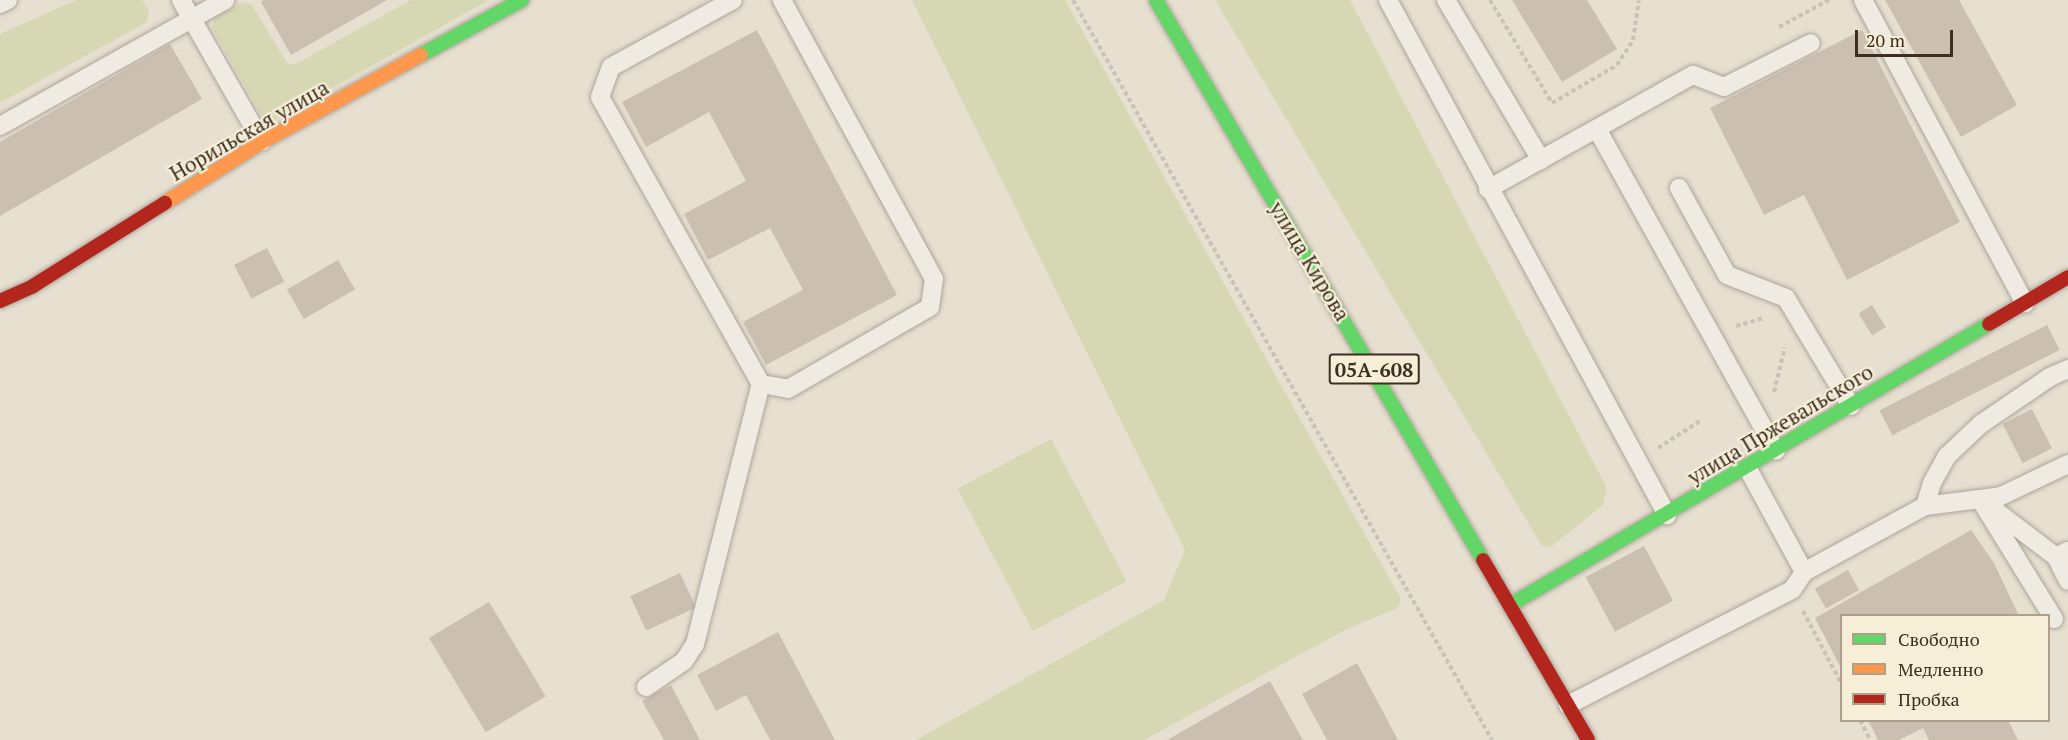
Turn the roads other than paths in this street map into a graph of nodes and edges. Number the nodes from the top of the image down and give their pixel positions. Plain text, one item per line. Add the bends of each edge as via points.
1 (8, 0) edge
2 (181, 0) edge
3 (225, 0) edge
4 (522, 0) edge
5 (733, 0) edge
6 (782, 0) edge
7 (1156, 0) edge
8 (1388, 0) edge
9 (1446, 0) edge
10 (1863, 0) edge
11 (0, 4) edge
12 (191, 19) junction
13 (1811, 43) dead end
14 (0, 126) edge
15 (1597, 129) junction
16 (262, 142) junction
17 (1540, 160) junction
18 (1679, 188) dead end
19 (1488, 189) junction
20 (2068, 277) edge
21 (0, 301) edge
22 (2025, 303) junction
23 (2068, 371) edge
24 (761, 384) junction
25 (1851, 405) junction
26 (1776, 451) junction
27 (2068, 464) edge
28 (1748, 469) junction
29 (1980, 499) junction
30 (1925, 506) junction
31 (1667, 515) junction
32 (2062, 554) edge
33 (1804, 572) junction
34 (2068, 581) edge
35 (1512, 604) junction
36 (2054, 619) dead end
37 (646, 687) dead end
38 (1568, 705) junction
39 (1588, 740) edge

1 - 11 lane
2 - 12 lane
3 - 12 lane
4 - 16 street, Норильская улица
5 - 24 lane via 611,67 600,97
6 - 24 lane via 934,279 930,307 788,389
7 - 35 street, улица Кирова / 05А-608
8 - 19 lane
9 - 17 lane
10 - 22 lane
12 - 14 lane
12 - 16 lane
13 - 15 lane via 1724,87 1693,75
15 - 17 lane
15 - 26 lane
16 - 21 street, Норильская улица via 33,286
17 - 19 lane
18 - 25 lane via 1726,275 1786,298
19 - 31 lane
20 - 22 street, улица Пржевальского
22 - 25 street, улица Пржевальского
23 - 30 lane via 1981,424 1947,456
24 - 37 lane via 695,644 684,661
25 - 26 street, улица Пржевальского
26 - 28 street, улица Пржевальского
27 - 29 lane via 2001,496
28 - 31 street, улица Пржевальского
28 - 33 lane
29 - 30 lane
29 - 32 lane
29 - 36 lane
30 - 33 lane
31 - 35 street, улица Пржевальского
32 - 34 lane
33 - 38 lane via 1792,590
35 - 38 street, улица Кирова / 05А-608
38 - 39 street, улица Кирова / 05А-608

